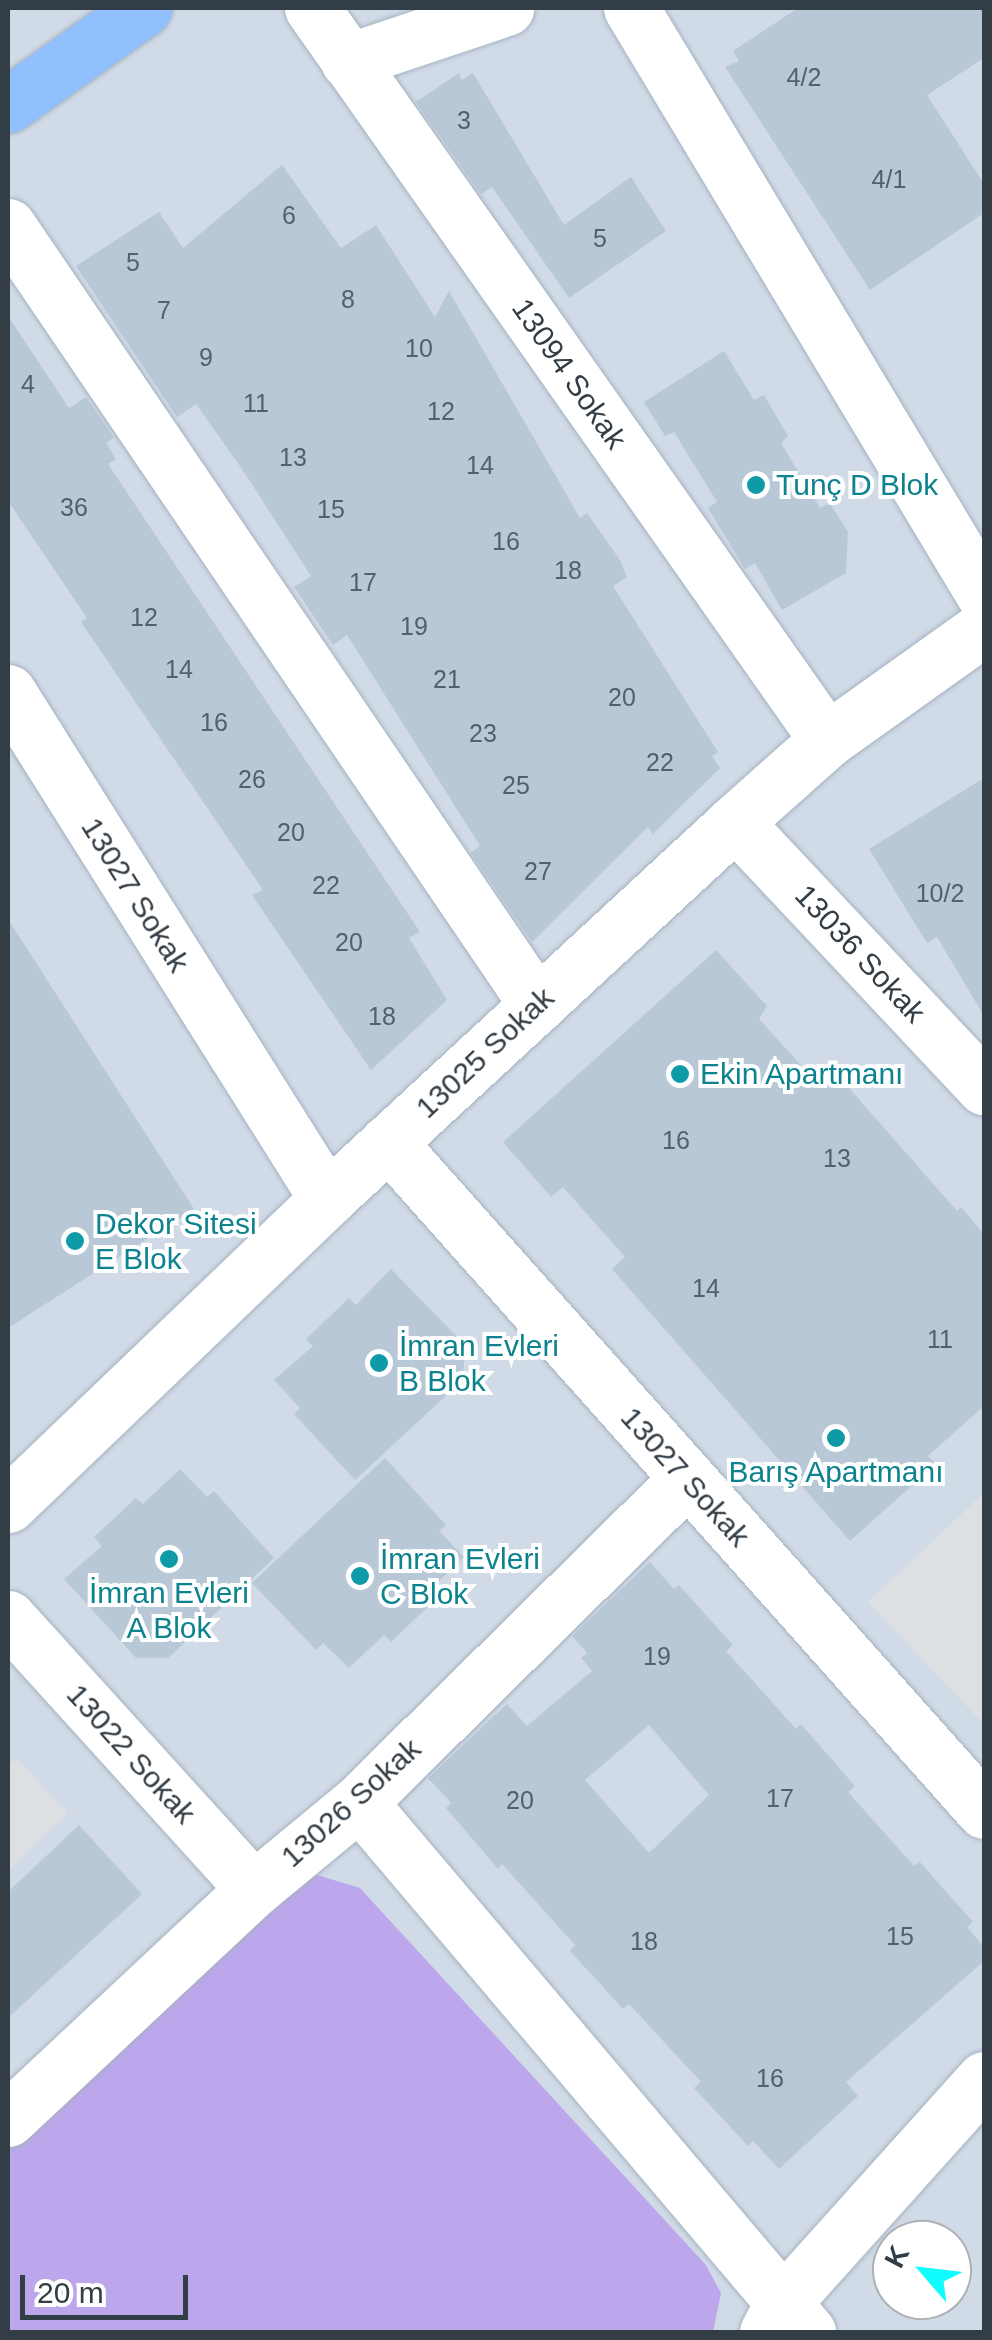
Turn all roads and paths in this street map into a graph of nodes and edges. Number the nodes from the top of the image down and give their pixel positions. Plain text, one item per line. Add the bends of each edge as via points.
1 (144, 8) edge
2 (312, 8) edge
3 (506, 8) edge
4 (632, 8) edge
5 (348, 61) junction
6 (8, 105) edge
7 (8, 226) edge
8 (984, 596) edge
9 (984, 628) edge
10 (8, 692) edge
11 (826, 740) junction
12 (735, 822) junction
13 (537, 1005) junction
14 (984, 1087) edge
15 (388, 1142) junction
16 (327, 1200) junction
17 (686, 1479) junction
18 (8, 1505) edge
19 (8, 1618) edge
20 (359, 1802) junction
21 (984, 1810) edge
22 (254, 1889) junction
23 (984, 2079) edge
24 (8, 2119) edge
25 (785, 2323) edge

1 - 6 main road
2 - 5 street, 13094 Sokak
3 - 5 street
4 - 8 street
5 - 11 street, 13094 Sokak
7 - 13 street
9 - 11 street, 13025 Sokak
10 - 16 street, 13027 Sokak
11 - 12 street, 13025 Sokak
12 - 13 street, 13025 Sokak
12 - 14 street, 13036 Sokak
13 - 15 street, 13025 Sokak
15 - 16 street, 13025 Sokak
15 - 17 street, 13027 Sokak
16 - 18 street, 13025 Sokak
17 - 20 street, 13026 Sokak
17 - 21 street, 13027 Sokak
19 - 22 street, 13022 Sokak
20 - 22 street, 13026 Sokak
20 - 25 street
22 - 24 street, 13026 Sokak
23 - 25 street

